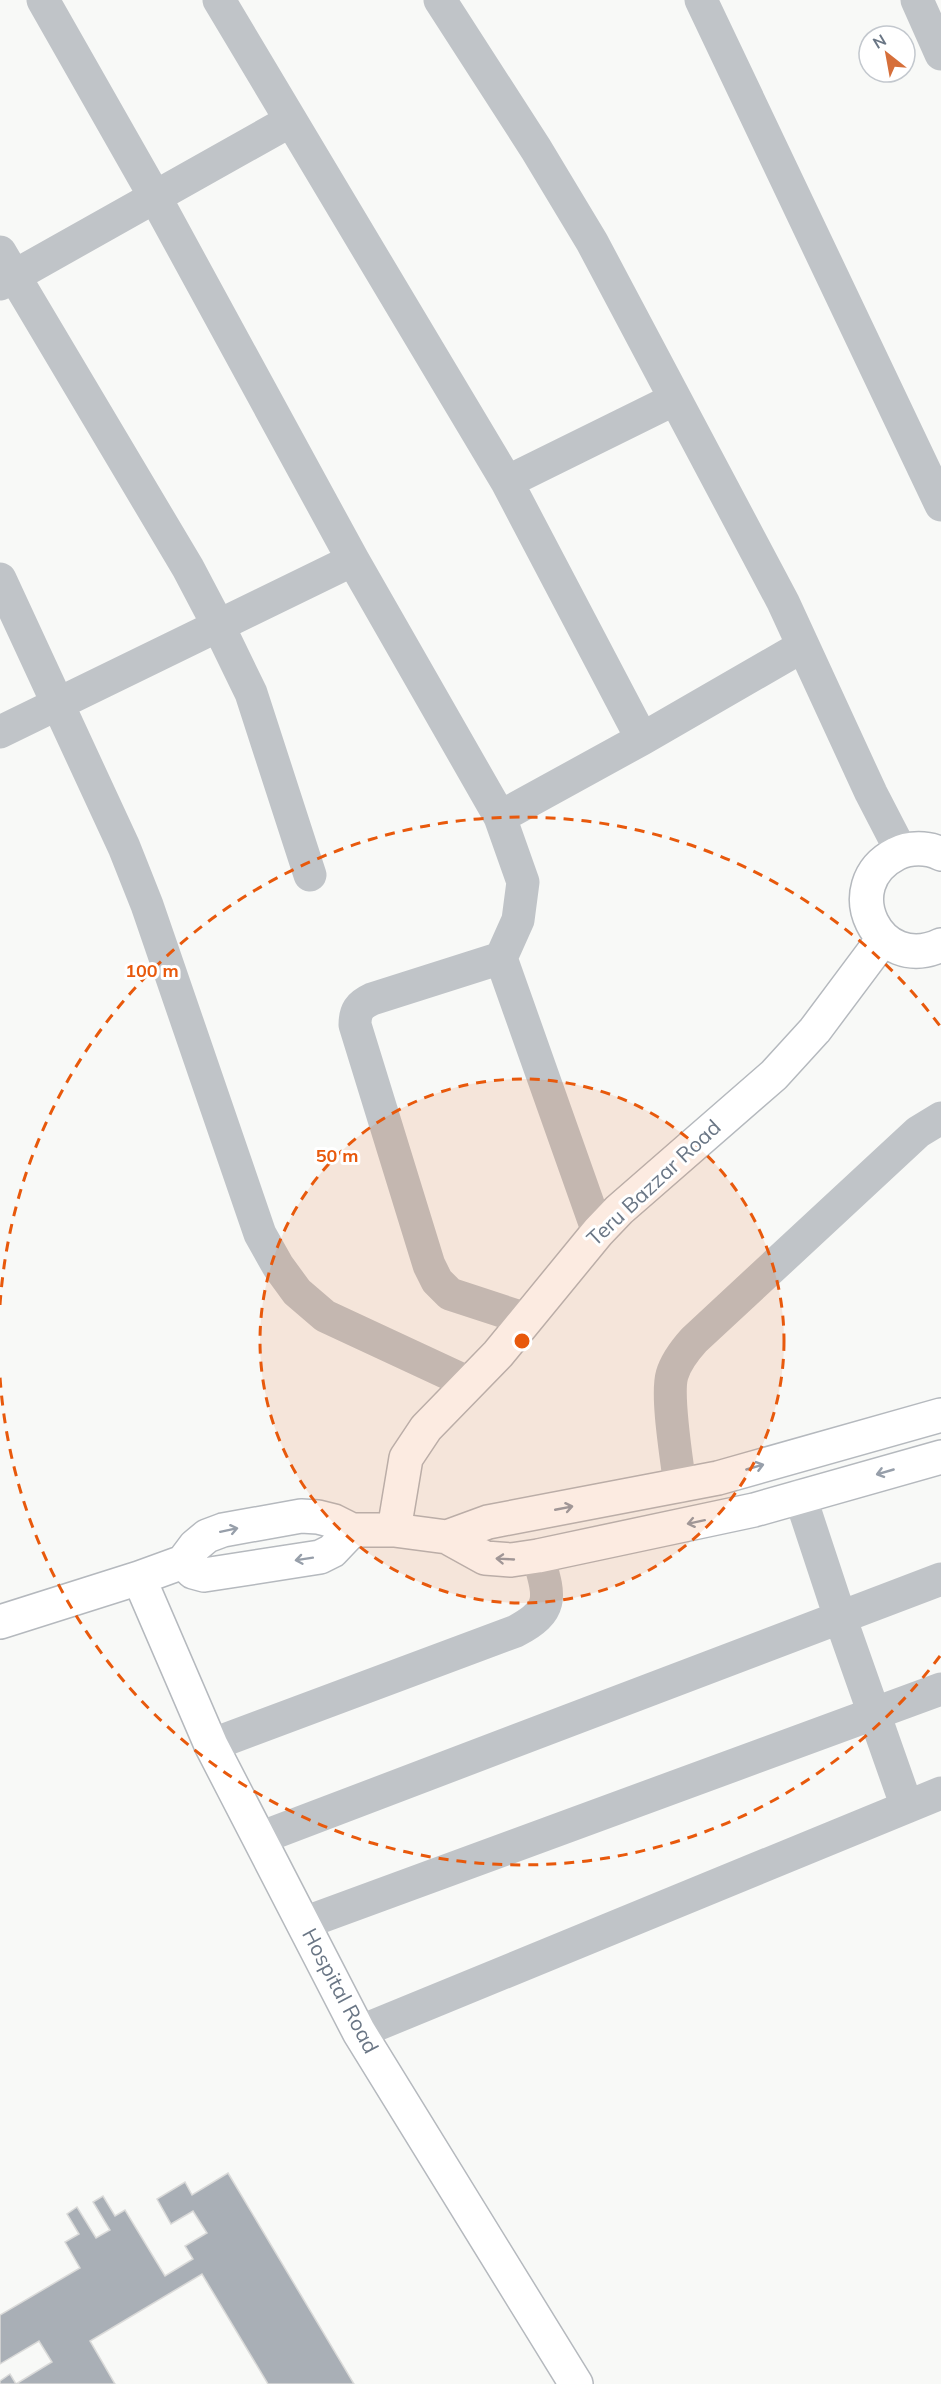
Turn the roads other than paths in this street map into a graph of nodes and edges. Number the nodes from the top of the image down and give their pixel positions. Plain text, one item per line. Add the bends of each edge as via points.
1 (43, 0) edge
2 (219, 0) edge
3 (440, 0) edge
4 (701, 0) edge
5 (917, 0) edge
6 (941, 54) edge
7 (291, 122) junction
8 (155, 197) junction
9 (5, 271) edge
10 (675, 399) junction
11 (507, 482) junction
12 (941, 505) edge
13 (353, 560) junction
14 (0, 579) edge
15 (218, 625) junction
16 (803, 646) junction
17 (58, 702) junction
18 (0, 732) edge
19 (642, 739) junction
20 (500, 817) junction
21 (939, 850) edge
22 (902, 851) junction
23 (310, 875) dead end
24 (883, 939) junction
25 (941, 945) edge
26 (501, 957) junction
27 (941, 1118) edge
28 (598, 1232) junction
29 (526, 1319) junction
30 (469, 1383) junction
31 (941, 1415) edge
32 (941, 1457) edge
33 (680, 1486) junction
34 (800, 1496) junction
35 (352, 1530) junction
36 (394, 1530) junction
37 (447, 1537) junction
38 (538, 1556) junction
39 (183, 1562) junction
40 (139, 1578) junction
41 (941, 1578) edge
42 (840, 1617) junction
43 (0, 1622) edge
44 (941, 1689) edge
45 (874, 1714) junction
46 (211, 1745) junction
47 (941, 1793) edge
48 (907, 1807) junction
49 (260, 1838) junction
50 (304, 1923) junction
51 (359, 2032) junction
52 (576, 2384) edge

1 - 8 street
2 - 7 street
3 - 10 street via 592,242
4 - 12 street
5 - 6 street
7 - 8 street
7 - 11 street
8 - 9 street
8 - 13 street
9 - 15 street via 189,568
10 - 11 street
10 - 16 street
11 - 19 street
13 - 15 street
13 - 20 street
14 - 17 street
15 - 17 street
15 - 23 street via 251,693
16 - 19 street
16 - 22 street
17 - 18 street
17 - 30 street via 147,904 260,1234 278,1266 297,1292 325,1316
19 - 20 street
20 - 26 street via 523,882 518,920
21 - 22 street
22 - 24 street via 885,859 867,889 866,907
24 - 25 street via 916,952
24 - 28 street, Teru Bazzar Road via 797,1052
26 - 28 street
26 - 29 street via 372,999 361,1004 355,1015 437,1281 450,1294
27 - 33 street via 918,1132 682,1354 672,1376 671,1401
28 - 29 street, Teru Bazzar Road
29 - 30 street, Teru Bazzar Road
30 - 36 street, Teru Bazzar Road via 426,1428 406,1458
33 -> 31 street
32 -> 34 street
37 -> 33 street via 488,1522
34 -> 38 street via 754,1510
34 - 42 street
35 - 36 street
35 -> 39 street via 344,1541 320,1557 204,1575 193,1572
39 -> 35 street via 207,1536 223,1530 301,1516 334,1521
36 - 37 street
38 -> 37 street via 512,1560 485,1558
38 - 46 street via 547,1588 544,1610 532,1623
39 - 40 street
40 - 43 street
40 - 46 street, Hospital Road
41 - 42 street
42 - 45 street
42 - 49 street
44 - 45 street
45 - 48 street
45 - 50 street
46 - 49 street, Hospital Road
47 - 48 street
48 - 51 street
49 - 50 street, Hospital Road
50 - 51 street, Hospital Road
51 - 52 street, Hospital Road

